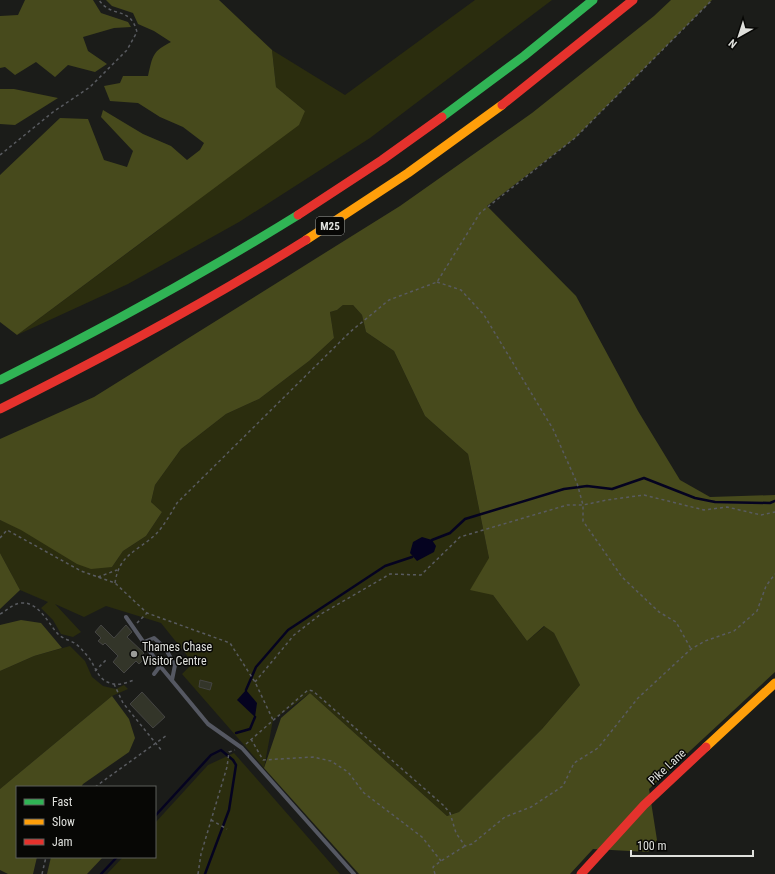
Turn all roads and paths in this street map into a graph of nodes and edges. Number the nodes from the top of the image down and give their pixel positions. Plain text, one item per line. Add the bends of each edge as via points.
1 (99, 0) edge
2 (593, 0) edge
3 (632, 0) edge
4 (712, 0) edge
5 (0, 155) edge
6 (437, 282) junction
7 (0, 380) edge
8 (0, 409) edge
9 (583, 506) junction
10 (775, 512) edge
11 (0, 538) edge
12 (117, 570) junction
13 (775, 574) edge
14 (97, 577) junction
15 (115, 583) junction
16 (147, 613) junction
17 (0, 614) edge
18 (126, 617) dead end
19 (133, 627) junction
20 (144, 642) junction
21 (691, 649) junction
22 (106, 660) dead end
23 (160, 666) junction
24 (95, 671) junction
25 (154, 674) dead end
26 (134, 680) dead end
27 (172, 680) junction
28 (254, 681) junction
29 (775, 683) edge
30 (114, 684) junction
31 (273, 720) junction
32 (168, 735) dead end
33 (251, 739) junction
34 (157, 743) junction
35 (242, 748) junction
36 (162, 751) dead end
37 (96, 786) edge
38 (212, 820) junction
39 (227, 829) dead end
40 (465, 846) junction
41 (46, 858) edge
42 (441, 861) junction
43 (42, 874) edge
44 (198, 874) edge
45 (354, 874) edge
46 (436, 874) edge
47 (581, 874) edge

1 - 5 path via 103,6 124,13 134,21 137,32 127,50 90,87 53,112
2 - 7 main road, M25 via 478,92 262,239 167,295
3 - 8 main road, M25 via 474,126 342,218 250,276 156,330
4 - 6 path via 575,138 480,213
6 - 9 path via 461,290 484,315 553,429 577,483
6 - 12 path via 389,300 350,332 178,503 157,534 127,556
9 - 10 path via 644,495 704,510 727,507 761,515
9 - 21 path via 584,521 622,576 659,612 676,622
9 - 28 path via 567,505 460,537 421,575 390,574 321,614 300,631
11 - 14 path via 7,530 81,571
12 - 14 path
12 - 15 path
13 - 21 path via 766,586 757,611 734,631
14 - 15 path
15 - 16 path
16 - 19 path
16 - 28 path via 230,643
17 - 24 path via 13,604 23,602 36,608 43,613 58,634 76,644 90,659
18 - 19 lane
19 - 20 lane
20 - 23 lane
20 - 27 lane via 154,638 165,648 175,665
21 - 40 path via 638,698 598,748 574,763 563,786 531,808 505,817 472,844
22 - 24 path
23 - 25 lane
23 - 27 lane
24 - 30 path
26 - 30 path
27 - 35 lane via 208,724
28 - 31 path
29 - 47 main road, Pike Lane via 644,805
30 - 34 path via 122,703
31 - 33 path
31 - 40 path via 308,690 313,691 443,805 450,813 456,833
32 - 34 path
33 - 35 path
33 - 42 path via 263,760 313,757 331,761 348,772 364,793 422,837
34 - 36 path
34 - 37 path
35 - 38 path via 229,752
35 - 45 lane
38 - 39 path
38 - 44 path
40 - 42 path
41 - 43 path
42 - 46 path via 434,867

